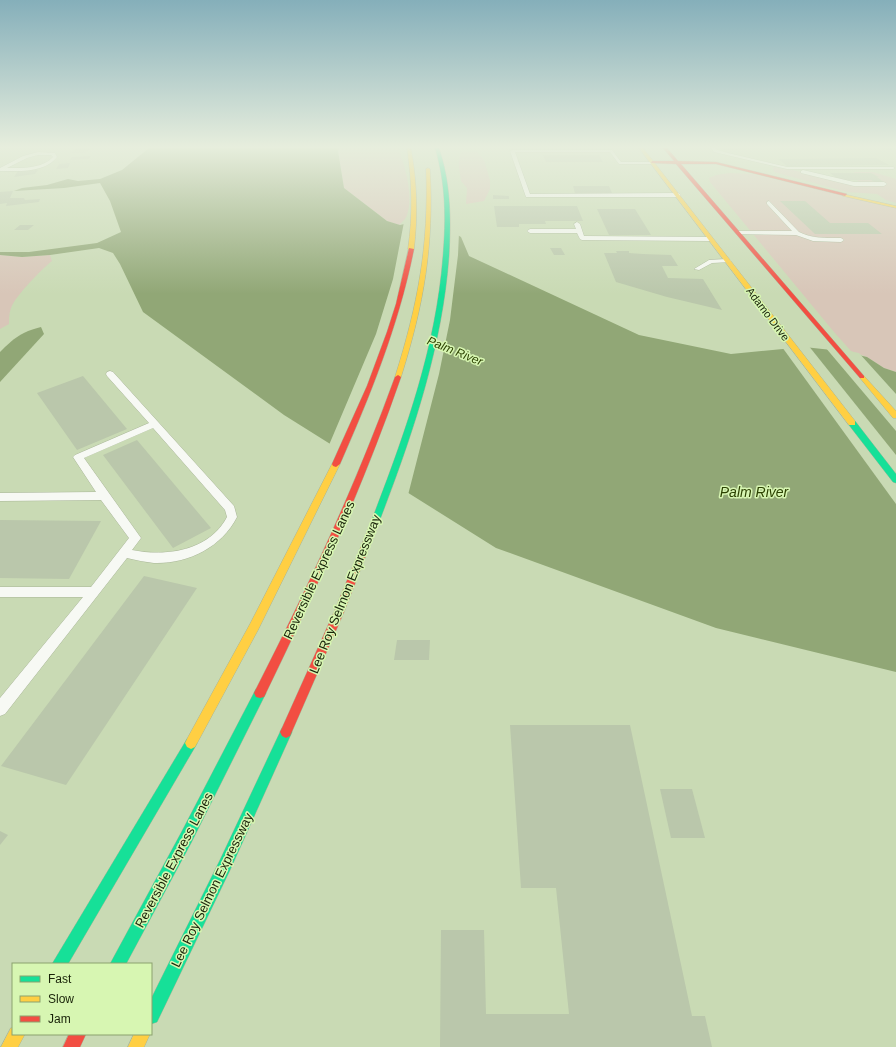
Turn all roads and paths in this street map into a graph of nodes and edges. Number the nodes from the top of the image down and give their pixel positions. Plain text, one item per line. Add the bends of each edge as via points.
1 (415, 197) edge
2 (430, 197) edge
3 (447, 197) edge
4 (679, 197) edge
5 (707, 197) edge
6 (854, 197) edge
7 (769, 203) dead end
8 (896, 207) edge
9 (577, 224) dead end
10 (530, 231) dead end
11 (580, 231) junction
12 (798, 232) junction
13 (738, 233) junction
14 (710, 239) junction
15 (841, 240) dead end
16 (728, 261) junction
17 (697, 269) dead end
18 (110, 374) dead end
19 (896, 416) edge
20 (155, 424) junction
21 (896, 480) edge
22 (104, 496) junction
23 (0, 497) edge
24 (124, 553) junction
25 (0, 592) edge
26 (94, 592) junction
27 (0, 709) edge
28 (61, 963) edge
29 (119, 963) edge
30 (152, 1014) edge
31 (16, 1035) edge
32 (77, 1035) edge
33 (142, 1035) edge
34 (9, 1047) edge
35 (71, 1047) edge
36 (136, 1047) edge

1 - 28 main road via 410,253 390,330 363,402 311,518 194,737
2 - 29 main road, Reversible Express Lanes via 431,222 426,270 410,338 376,440 282,651
3 - 30 main road, Lee Roy Selmon Expressway via 448,236 439,319 410,426 359,564 321,655 269,771
4 - 14 main road, Adamo Drive
5 - 13 main road
6 - 8 main road
7 - 12 lane
9 - 11 lane
10 - 11 lane
11 - 14 lane via 582,238
12 - 13 lane
12 - 15 lane via 813,240
13 - 19 main road
14 - 16 main road, Adamo Drive
16 - 17 lane via 711,261
16 - 21 main road, Adamo Drive
18 - 20 lane
20 - 22 lane via 78,457
20 - 24 lane via 230,509 232,517 227,528 192,552 161,558
22 - 23 lane
22 - 24 lane via 135,538
24 - 26 lane
25 - 26 lane
26 - 27 lane
31 - 34 main road
32 - 35 main road
33 - 36 main road

